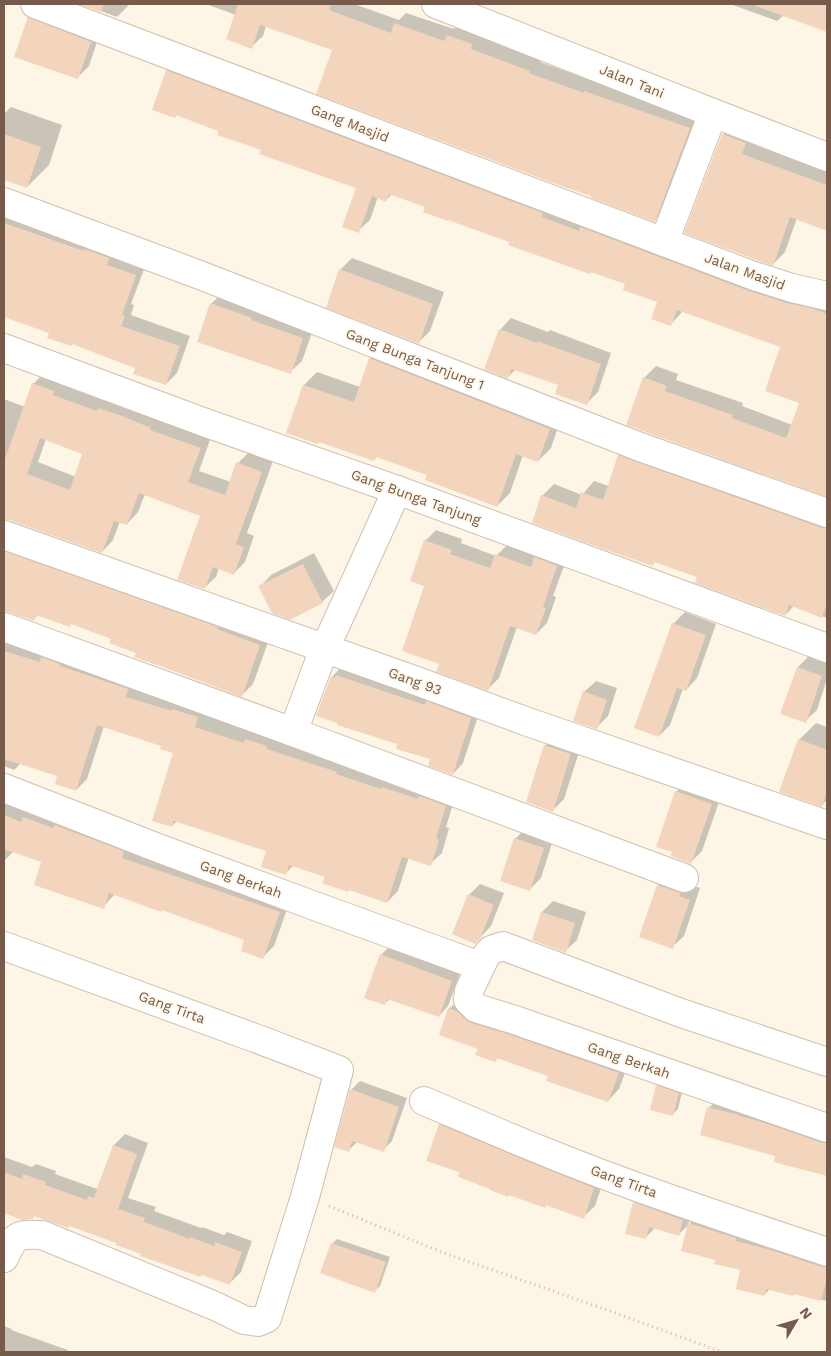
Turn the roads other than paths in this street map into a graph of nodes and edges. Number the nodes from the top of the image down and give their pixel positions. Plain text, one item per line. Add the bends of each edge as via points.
1 (35, 4) edge
2 (436, 4) edge
3 (713, 113) junction
4 (827, 157) edge
5 (4, 202) edge
6 (664, 242) junction
7 (827, 296) edge
8 (4, 348) edge
9 (397, 490) junction
10 (827, 513) edge
11 (4, 535) edge
12 (4, 627) edge
13 (827, 648) edge
14 (324, 649) junction
15 (292, 732) junction
16 (4, 788) edge
17 (827, 825) edge
18 (684, 878) dead end
19 (4, 946) edge
20 (480, 966) junction
21 (827, 1062) edge
22 (424, 1101) dead end
23 (827, 1128) edge
24 (827, 1252) edge
25 (4, 1258) edge

1 - 6 street, Gang Masjid
2 - 3 street, Jalan Tani
3 - 4 street, Jalan Tani
3 - 6 street
5 - 10 street, Gang Bunga Tanjung 1 via 640,447
6 - 7 street, Jalan Masjid via 792,288
8 - 9 street, Gang Bunga Tanjung
9 - 13 street, Gang Bunga Tanjung
9 - 14 street
11 - 14 street, Gang 93
12 - 15 street
14 - 15 street
14 - 17 street, Gang 93
15 - 18 street
16 - 20 street, Gang Berkah
19 - 25 street, Gang Tirta via 339,1070 267,1318 258,1322 244,1320 42,1235 24,1234 13,1241
20 - 21 street, Gang Berkah via 491,950 503,946 681,1013
20 - 23 street, Gang Berkah via 468,1000 476,1008
22 - 24 street, Gang Tirta via 544,1152

